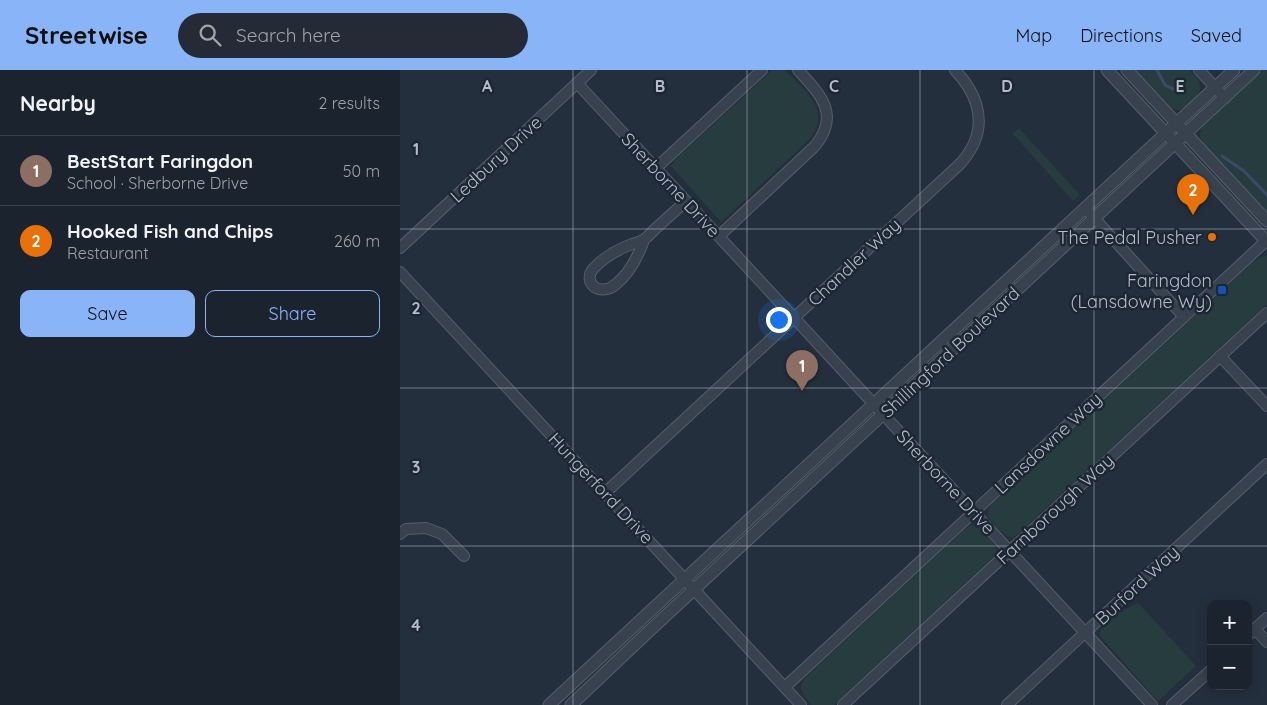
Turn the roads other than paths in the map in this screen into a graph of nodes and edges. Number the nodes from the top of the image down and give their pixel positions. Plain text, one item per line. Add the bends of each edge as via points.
1 (592, 70) edge
2 (762, 70) edge
3 (798, 70) edge
4 (955, 70) edge
5 (1107, 70) edge
6 (1128, 70) edge
7 (1199, 70) edge
8 (1234, 70) edge
9 (1254, 70) edge
10 (577, 84) junction
11 (1215, 87) junction
12 (1225, 98) junction
13 (1177, 123) junction
14 (1166, 133) junction
15 (1186, 133) junction
16 (1176, 143) junction
17 (656, 168) junction
18 (686, 201) junction
19 (1084, 208) junction
20 (1094, 219) junction
21 (1267, 220) edge
22 (719, 236) junction
23 (644, 240) junction
24 (1267, 241) edge
25 (400, 248) edge
26 (400, 272) edge
27 (1267, 313) edge
28 (1184, 317) junction
29 (794, 318) junction
30 (1220, 356) junction
31 (874, 404) junction
32 (1267, 406) edge
33 (883, 414) junction
34 (1267, 464) edge
35 (605, 493) junction
36 (974, 512) junction
37 (400, 534) edge
38 (1010, 551) junction
39 (464, 556) dead end
40 (684, 579) junction
41 (694, 589) junction
42 (1267, 618) edge
43 (636, 623) junction
44 (1086, 632) junction
45 (1252, 632) edge
46 (646, 634) junction
47 (1267, 642) edge
48 (1207, 674) edge
49 (785, 687) junction
50 (549, 705) edge
51 (571, 705) edge
52 (801, 705) edge
53 (843, 705) edge
54 (1007, 705) edge
55 (1152, 705) edge
56 (1172, 705) edge

1 - 10 street, Ledbury Drive
2 - 17 street
3 - 22 street via 824,101 827,116 821,140
4 - 29 street, Chandler Way via 970,88 978,109 977,131 968,154
5 - 14 street
6 - 13 street
7 - 11 street
8 - 11 street, Shillingford Boulevard
9 - 12 street, Shillingford Boulevard
10 - 17 street, Sherborne Drive
10 - 25 street, Ledbury Drive
11 - 12 street
11 - 13 street, Shillingford Boulevard
12 - 15 street, Shillingford Boulevard
13 - 14 street, Shillingford Boulevard
13 - 15 street
14 - 16 street
14 - 19 street, Shillingford Boulevard
15 - 16 street, Shillingford Boulevard
15 - 21 street
16 - 20 street, Shillingford Boulevard
16 - 24 street
17 - 18 street, Sherborne Drive
18 - 22 street, Sherborne Drive
18 - 23 street
19 - 20 street
19 - 31 street, Shillingford Boulevard
20 - 28 street
20 - 33 street, Shillingford Boulevard
22 - 29 street, Sherborne Drive
23 - 23 street via 639,254 621,280 606,290 595,288 590,279 594,268 630,244
24 - 28 street, Lansdowne Way
26 - 35 street, Hungerford Drive
27 - 30 street, Farnborough Way
28 - 36 street, Lansdowne Way
29 - 31 street, Sherborne Drive
29 - 35 street, Chandler Way
30 - 32 street
30 - 38 street, Farnborough Way
31 - 33 street, Sherborne Drive
31 - 40 street, Shillingford Boulevard
33 - 36 street, Sherborne Drive
33 - 41 street, Shillingford Boulevard
34 - 44 street, Burford Way
35 - 40 street, Hungerford Drive
36 - 38 street, Sherborne Drive
36 - 49 street, Lansdowne Way
37 - 39 street via 406,529 426,528 442,534
38 - 44 street, Sherborne Drive
38 - 53 street, Farnborough Way
40 - 41 street, Hungerford Drive
40 - 43 street, Shillingford Boulevard
41 - 46 street, Shillingford Boulevard
41 - 49 street, Hungerford Drive
42 - 45 street
43 - 46 street
43 - 50 street, Shillingford Boulevard
44 - 54 street, Burford Way
44 - 55 street, Sherborne Drive
45 - 47 street
46 - 51 street, Shillingford Boulevard
48 - 56 street
49 - 52 street, Hungerford Drive

